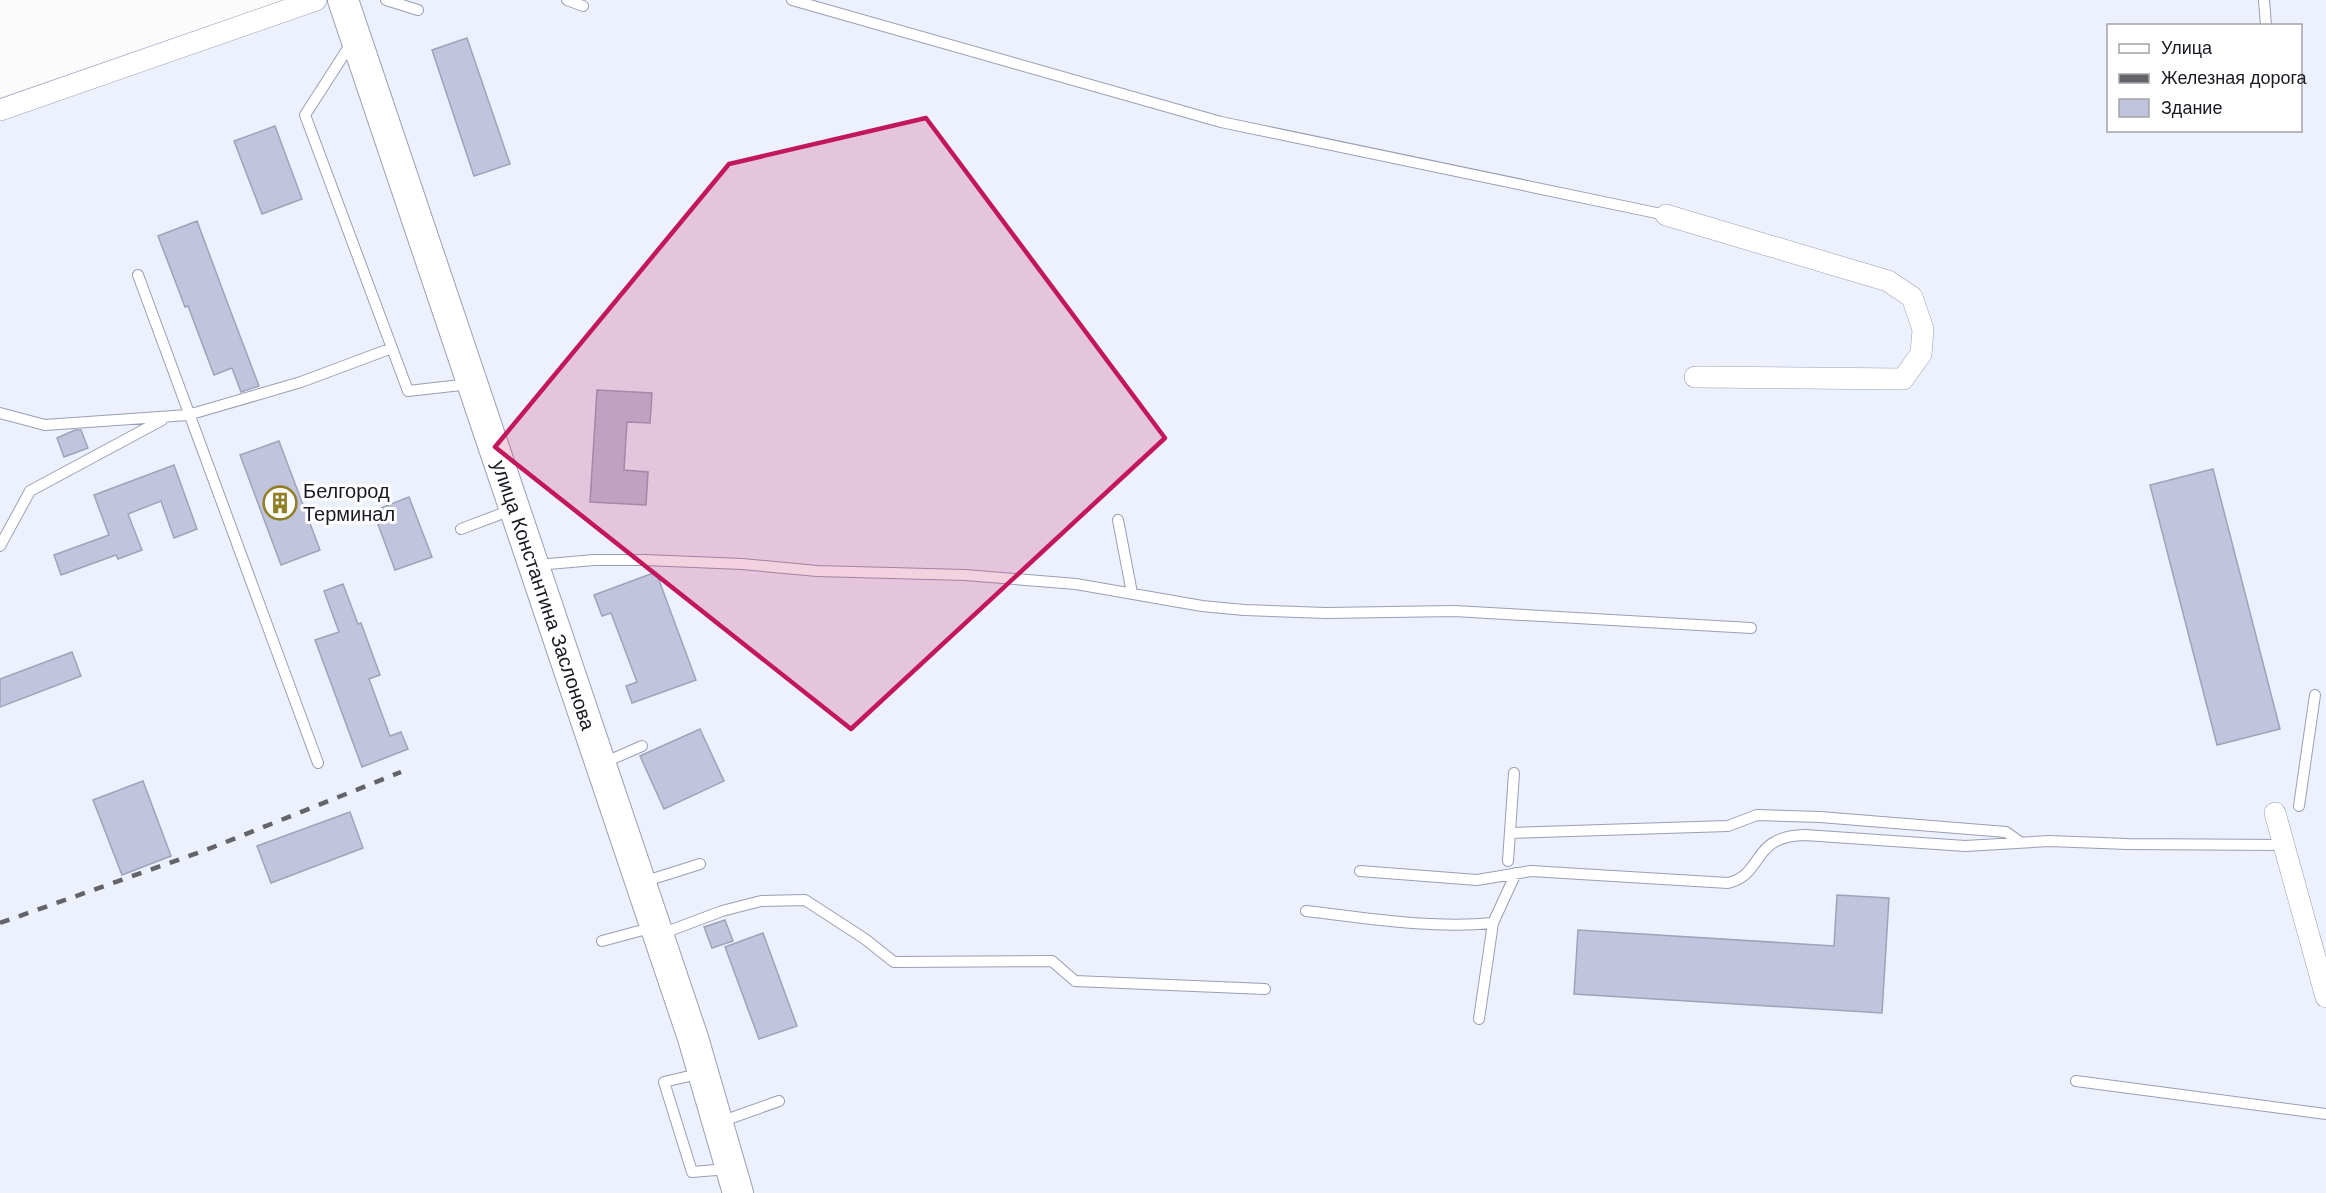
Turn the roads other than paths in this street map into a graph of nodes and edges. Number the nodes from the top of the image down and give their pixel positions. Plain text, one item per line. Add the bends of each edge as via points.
1 (316, 0) edge
2 (343, 0) edge
3 (386, 0) edge
4 (567, 0) edge
5 (792, 0) edge
6 (2264, 0) edge
7 (583, 6) dead end
8 (418, 10) dead end
9 (2266, 24) edge
10 (356, 37) junction
11 (0, 110) edge
12 (1666, 215) joint
13 (138, 275) dead end
14 (392, 348) junction
15 (1695, 377) dead end
16 (472, 384) junction
17 (0, 413) edge
18 (188, 415) junction
19 (165, 418) junction
20 (514, 509) junction
21 (1118, 520) dead end
22 (461, 529) dead end
23 (0, 546) edge
24 (533, 566) junction
25 (1131, 593) junction
26 (1751, 627) dead end
27 (2315, 695) dead end
28 (642, 746) dead end
29 (318, 763) dead end
30 (601, 764) junction
31 (1514, 773) dead end
32 (2299, 807) dead end
33 (2275, 813) dead end
34 (1510, 833) junction
35 (2020, 842) junction
36 (2284, 845) junction
37 (1508, 861) dead end
38 (700, 864) dead end
39 (1360, 872) dead end
40 (1516, 873) junction
41 (640, 883) junction
42 (1306, 911) dead end
43 (1492, 923) junction
44 (657, 931) junction
45 (602, 941) dead end
46 (2321, 961) edge
47 (1265, 989) dead end
48 (2326, 997) edge
49 (1479, 1019) dead end
50 (702, 1073) junction
51 (2076, 1081) dead end
52 (779, 1101) dead end
53 (2326, 1114) edge
54 (717, 1123) junction
55 (735, 1181) edge

1 - 11 street
2 - 10 street, улица Константина Заслонова
3 - 8 lane
4 - 7 lane
5 - 12 lane via 1221,122
6 - 9 lane
10 - 14 lane via 305,115
10 - 16 street, улица Константина Заслонова
12 - 15 street via 1888,281 1912,297 1923,329 1922,354 1903,379
13 - 18 lane
14 - 16 lane via 408,391
14 - 18 lane via 301,382
16 - 20 street, улица Константина Заслонова
17 - 19 lane via 45,425
18 - 19 lane
18 - 29 lane
19 - 23 lane via 30,491
20 - 22 lane
20 - 24 street, улица Константина Заслонова
21 - 25 lane
24 - 25 lane via 594,560 670,560 817,571 1024,579
24 - 30 street, улица Константина Заслонова
25 - 26 lane via 1244,610 1454,611
27 - 32 lane
28 - 30 lane
30 - 41 street, улица Константина Заслонова
31 - 34 lane
33 - 36 street
34 - 35 lane via 1728,826 1756,815 2006,832
34 - 37 lane
35 - 36 lane
35 - 40 lane via 1965,846 1791,835 1772,843 1745,876 1728,883 1539,871
36 - 46 street
38 - 41 lane
39 - 40 lane via 1467,880
40 - 43 lane
41 - 44 street, улица Константина Заслонова
42 - 43 lane via 1382,920
43 - 49 lane
44 - 45 lane
44 - 47 lane via 761,901 805,900 894,962 1052,961 1075,981
44 - 50 street, улица Константина Заслонова
46 - 48 street
50 - 54 street, улица Константина Заслонова
50 - 55 lane via 664,1082 692,1172
51 - 53 lane
52 - 54 lane
54 - 55 street, улица Константина Заслонова

